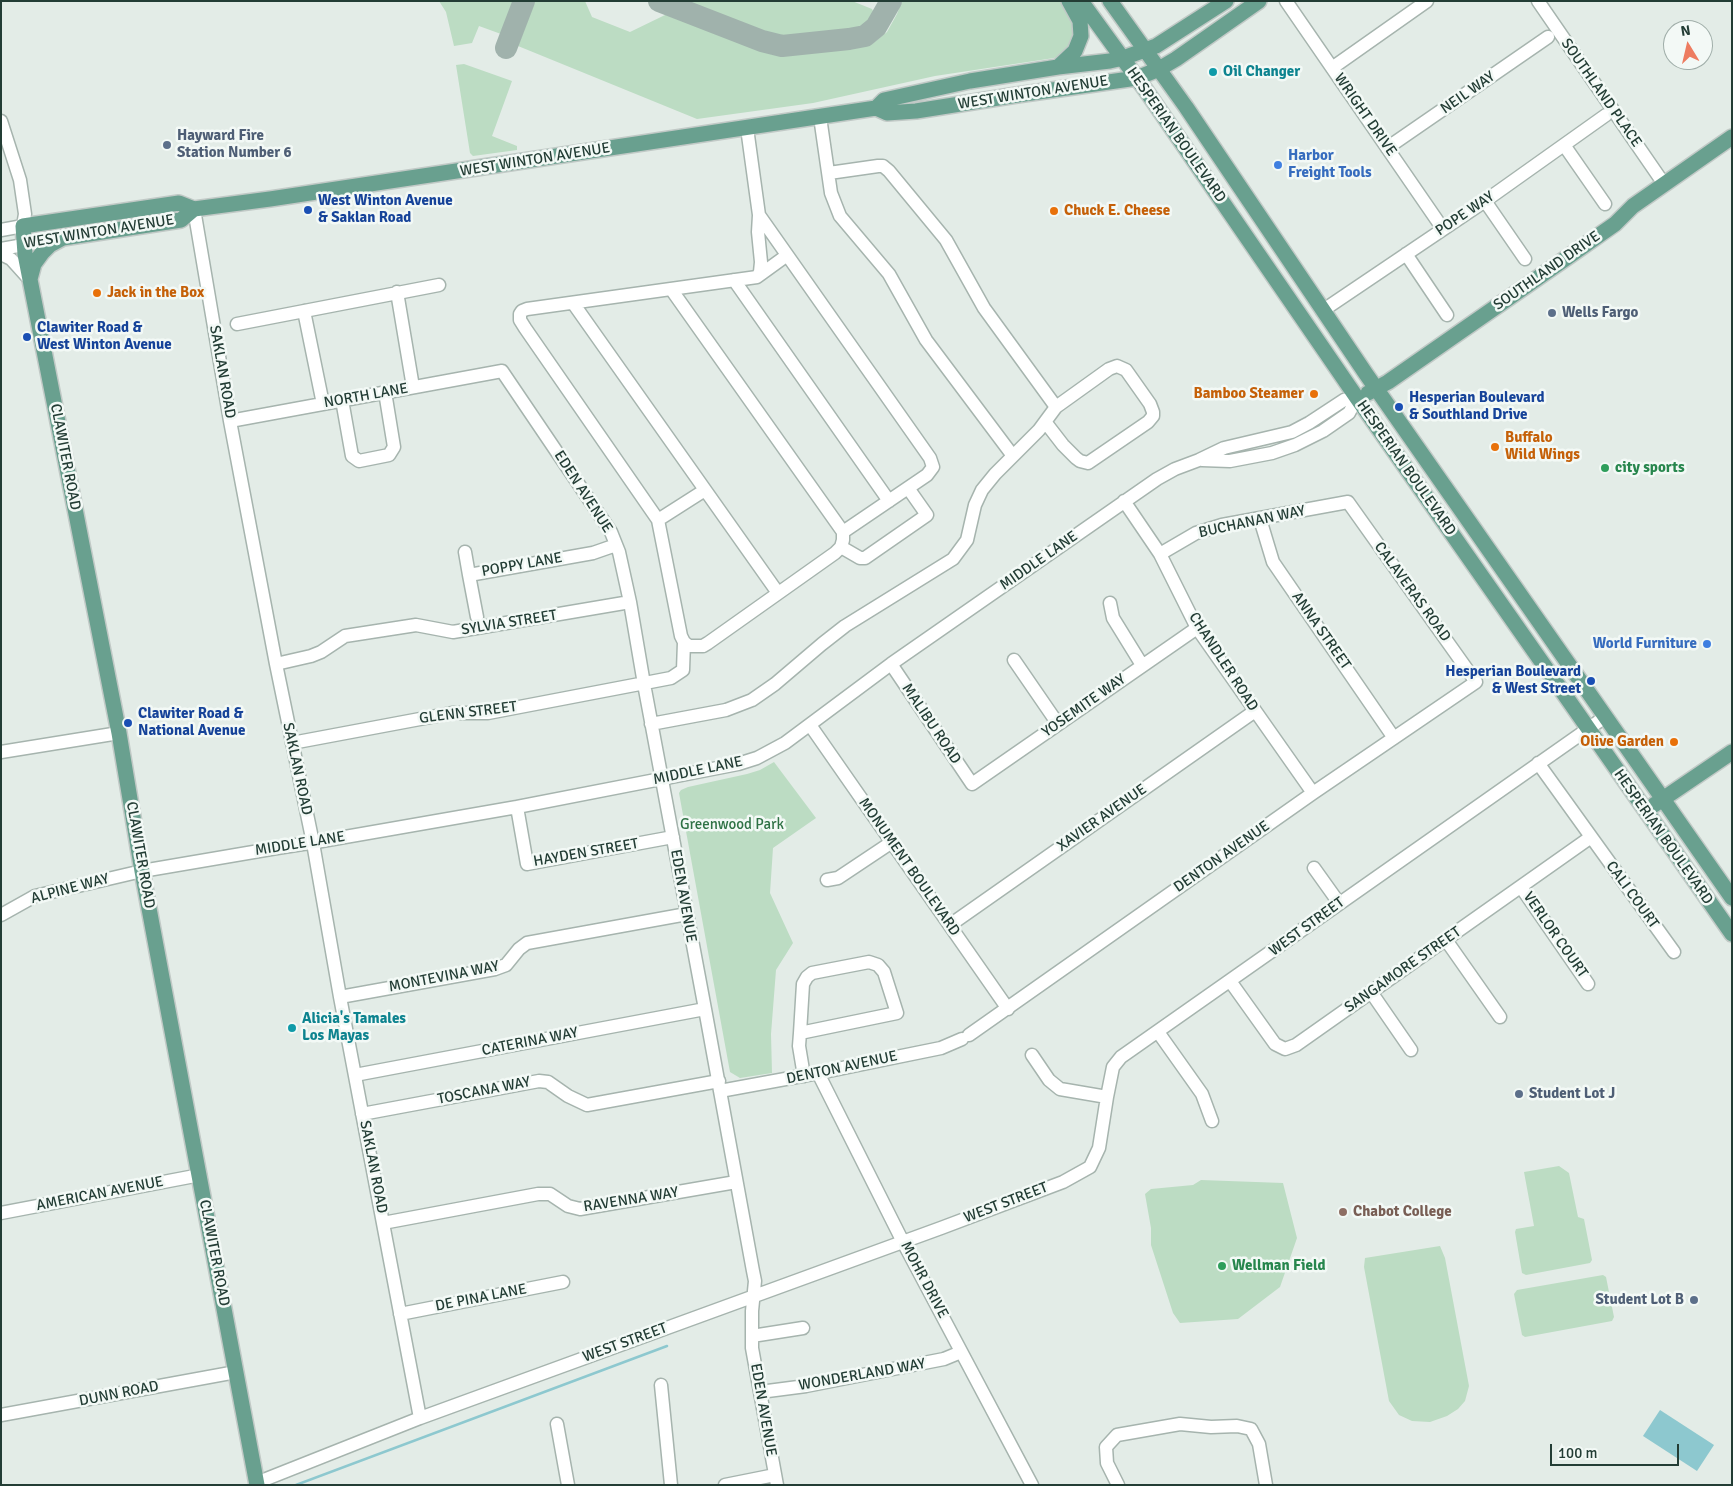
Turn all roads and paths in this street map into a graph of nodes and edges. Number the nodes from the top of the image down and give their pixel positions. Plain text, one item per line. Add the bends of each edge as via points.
1 (1069, 1) edge
2 (1081, 1) edge
3 (1110, 1) edge
4 (1226, 1) edge
5 (1259, 1) edge
6 (1286, 1) edge
7 (1427, 1) edge
8 (1538, 1) edge
9 (1548, 37) dead end
10 (1146, 51) junction
11 (1123, 58) junction
12 (1058, 67) junction
13 (1332, 68) junction
14 (1159, 69) junction
15 (1137, 78) junction
16 (970, 81) junction
17 (876, 108) junction
18 (916, 112) junction
19 (1606, 115) dead end
20 (820, 117) junction
21 (1, 121) edge
22 (747, 128) junction
23 (1732, 137) edge
24 (1564, 145) junction
25 (1387, 148) junction
26 (829, 173) junction
27 (1664, 184) junction
28 (1486, 201) junction
29 (1605, 204) dead end
30 (194, 209) junction
31 (759, 215) junction
32 (23, 226) junction
33 (1443, 229) junction
34 (1, 230) edge
35 (63, 238) junction
36 (23, 245) junction
37 (1, 249) edge
38 (1, 254) edge
39 (1406, 254) junction
40 (786, 256) junction
41 (1526, 259) dead end
42 (756, 277) junction
43 (30, 280) junction
44 (734, 280) junction
45 (439, 284) dead end
46 (671, 289) junction
47 (397, 292) junction
48 (573, 303) junction
49 (304, 311) junction
50 (1322, 311) junction
51 (1447, 315) dead end
52 (237, 324) dead end
53 (502, 371) joint
54 (413, 387) junction
55 (1376, 390) junction
56 (385, 392) junction
57 (1357, 398) junction
58 (342, 400) junction
59 (323, 404) junction
60 (1056, 407) junction
61 (230, 421) junction
62 (1046, 423) junction
63 (1013, 456) junction
64 (908, 488) junction
65 (705, 490) junction
66 (889, 501) junction
67 (1124, 501) junction
68 (1348, 502) joint
69 (1260, 519) junction
70 (658, 520) junction
71 (843, 532) junction
72 (616, 544) junction
73 (841, 547) junction
74 (465, 552) dead end
75 (1160, 554) junction
76 (469, 575) junction
77 (778, 593) junction
78 (630, 602) junction
79 (1110, 603) dead end
80 (477, 617) dead end
81 (1197, 628) junction
82 (684, 642) junction
83 (1014, 660) dead end
84 (276, 664) junction
85 (891, 664) junction
86 (1142, 664) junction
87 (1476, 682) joint
88 (644, 684) junction
89 (1255, 710) junction
90 (1606, 717) junction
91 (651, 724) junction
92 (1058, 724) junction
93 (810, 725) junction
94 (1588, 729) junction
95 (119, 733) junction
96 (1394, 738) junction
97 (292, 744) junction
98 (1, 752) edge
99 (1732, 752) edge
100 (1538, 763) junction
101 (662, 780) junction
102 (972, 784) joint
103 (1313, 793) junction
104 (1662, 800) junction
105 (517, 807) junction
106 (1645, 812) junction
107 (1591, 837) junction
108 (673, 838) junction
109 (892, 842) junction
110 (313, 843) junction
111 (1314, 868) dead end
112 (142, 871) junction
113 (827, 880) dead end
114 (1522, 887) junction
115 (1732, 898) edge
116 (1339, 903) junction
117 (687, 914) junction
118 (1, 915) edge
119 (950, 925) junction
120 (1732, 934) edge
121 (1446, 940) junction
122 (1674, 952) dead end
123 (1230, 981) junction
124 (1588, 984) dead end
125 (1371, 992) junction
126 (340, 997) junction
127 (705, 1009) junction
128 (1008, 1009) junction
129 (1500, 1017) dead end
130 (1158, 1032) junction
131 (800, 1033) junction
132 (1411, 1050) dead end
133 (1032, 1056) dead end
134 (818, 1073) junction
135 (355, 1074) junction
136 (804, 1076) junction
137 (719, 1086) junction
138 (1107, 1097) junction
139 (362, 1114) junction
140 (1212, 1121) dead end
141 (200, 1175) junction
142 (736, 1182) junction
143 (1, 1213) edge
144 (383, 1223) junction
145 (904, 1242) junction
146 (563, 1282) dead end
147 (754, 1296) junction
148 (400, 1314) junction
149 (803, 1328) dead end
150 (752, 1336) junction
151 (961, 1352) junction
152 (236, 1372) junction
153 (662, 1385) dead end
154 (760, 1392) junction
155 (1, 1415) edge
156 (420, 1418) junction
157 (557, 1424) dead end
158 (776, 1480) edge
159 (257, 1484) edge
160 (568, 1485) edge
161 (671, 1485) edge
162 (726, 1485) edge
163 (1032, 1485) edge
164 (1118, 1485) edge
165 (1266, 1485) edge

1 - 12 main road via 1080,21 1081,36 1074,50
2 - 11 main road, HESPERIAN BOULEVARD
3 - 10 main road, HESPERIAN BOULEVARD
4 - 10 main road, WEST WINTON AVENUE
5 - 14 main road, WEST WINTON AVENUE
6 - 13 street, WRIGHT DRIVE
7 - 13 street
8 - 27 street, SOUTHLAND PLACE
9 - 25 street, NEIL WAY
10 - 11 main road, WEST WINTON AVENUE
10 - 14 main road, HESPERIAN BOULEVARD
11 - 12 main road, WEST WINTON AVENUE
11 - 15 main road, HESPERIAN BOULEVARD
12 - 16 main road, WEST WINTON AVENUE
13 - 25 street, WRIGHT DRIVE
14 - 15 main road, WEST WINTON AVENUE
14 - 50 main road, HESPERIAN BOULEVARD
15 - 18 main road, WEST WINTON AVENUE
15 - 57 main road, HESPERIAN BOULEVARD
16 - 17 main road, WEST WINTON AVENUE via 884,100
16 - 18 main road via 960,92 924,100
17 - 18 main road, WEST WINTON AVENUE via 888,113
17 - 20 main road, WEST WINTON AVENUE
19 - 24 street, POPE WAY
20 - 22 main road, WEST WINTON AVENUE
20 - 26 street
21 - 32 street via 20,180 25,214
22 - 30 main road, WEST WINTON AVENUE
22 - 31 street
23 - 27 main road, SOUTHLAND DRIVE
24 - 28 street, POPE WAY
24 - 29 street
25 - 33 street, WRIGHT DRIVE
26 - 60 street via 878,166 889,171 946,240 984,308
26 - 63 street via 832,200 840,216 889,274 926,340
27 - 55 main road, SOUTHLAND DRIVE via 1633,206 1615,224
28 - 33 street, POPE WAY
28 - 41 street
30 - 32 main road, WEST WINTON AVENUE via 179,203
30 - 35 main road, WEST WINTON AVENUE via 181,220
30 - 61 street, SAKLAN ROAD
31 - 40 street
31 - 42 street via 761,262
32 - 34 street, WEST WINTON AVENUE
32 - 36 main road, CLAWITER ROAD
33 - 39 street, POPE WAY
35 - 36 street, WEST WINTON AVENUE
35 - 43 main road via 42,253 34,264
36 - 37 street, WEST WINTON AVENUE
36 - 43 main road, CLAWITER ROAD
38 - 43 street via 12,259
39 - 50 street, POPE WAY
39 - 51 street
40 - 42 street
40 - 64 street via 930,458 931,471
42 - 44 street
43 - 95 main road, CLAWITER ROAD
44 - 46 street
44 - 66 street
45 - 47 street
46 - 48 street
46 - 71 street
47 - 49 street
47 - 54 street
48 - 65 street
48 - 70 street via 527,309 522,311 520,320
49 - 52 street
49 - 59 street
50 - 55 main road, HESPERIAN BOULEVARD
53 - 54 street, NORTH LANE
53 - 72 street, EDEN AVENUE
54 - 56 street, NORTH LANE
55 - 57 main road, SOUTHLAND DRIVE
55 - 90 main road, HESPERIAN BOULEVARD
56 - 58 street, NORTH LANE
56 - 58 street via 394,447 389,455 359,461 352,456
57 - 67 street, MIDDLE LANE via 1344,400 1292,432 1224,448 1175,468
57 - 94 main road, HESPERIAN BOULEVARD
58 - 59 street, NORTH LANE
59 - 61 street, NORTH LANE
60 - 62 street
60 - 62 street via 1117,366 1126,370 1150,404 1153,416 1088,463 1076,458
61 - 84 street, SAKLAN ROAD
62 - 63 street
63 - 91 street via 982,490 975,504 967,540 953,559 845,626 752,700 726,710
64 - 66 street
64 - 73 street via 927,515 865,558
65 - 70 street
65 - 77 street
66 - 71 street
67 - 75 street, CHANDLER ROAD
67 - 85 street, MIDDLE LANE
68 - 69 street, BUCHANAN WAY
68 - 87 street, CALAVERAS ROAD
69 - 75 street, BUCHANAN WAY via 1196,532
69 - 96 street, ANNA STREET via 1273,562
70 - 82 street
71 - 73 street
72 - 76 street, POPPY LANE via 593,552
72 - 78 street, EDEN AVENUE
73 - 77 street
74 - 76 street
75 - 81 street, CHANDLER ROAD
76 - 80 street, POPPY LANE
77 - 82 street via 703,646 689,646
78 - 84 street, SYLVIA STREET via 453,632 416,625 345,636 321,652
78 - 88 street, EDEN AVENUE
79 - 86 street via 1113,618
81 - 86 street, YOSEMITE WAY
81 - 89 street, CHANDLER ROAD
82 - 88 street, GLENN STREET via 683,670 671,678
83 - 92 street
84 - 97 street, SAKLAN ROAD
85 - 93 street, MIDDLE LANE
85 - 102 street, MALIBU ROAD
86 - 92 street, YOSEMITE WAY
87 - 96 street, DENTON AVENUE
88 - 91 street, EDEN AVENUE
88 - 97 street, GLENN STREET via 488,712 452,713
89 - 103 street, CHANDLER ROAD
89 - 119 street, XAVIER AVENUE
90 - 94 street, WEST STREET
90 - 104 main road, HESPERIAN BOULEVARD
91 - 101 street, EDEN AVENUE
92 - 102 street, YOSEMITE WAY
93 - 101 street, MIDDLE LANE via 757,758
93 - 109 street, MONUMENT BOULEVARD
94 - 100 street, WEST STREET
94 - 106 main road, HESPERIAN BOULEVARD
95 - 98 street
95 - 112 main road, CLAWITER ROAD
96 - 103 street, DENTON AVENUE
97 - 110 street, SAKLAN ROAD
99 - 104 main road
100 - 107 street, CALI COURT
100 - 116 street, WEST STREET
101 - 105 street, MIDDLE LANE
101 - 108 street, EDEN AVENUE
103 - 128 street, DENTON AVENUE
104 - 106 main road
104 - 115 main road, HESPERIAN BOULEVARD
105 - 108 street, HAYDEN STREET via 527,864
105 - 110 street, MIDDLE LANE
106 - 120 main road, HESPERIAN BOULEVARD
107 - 114 street, SANGAMORE STREET
107 - 122 street, CALI COURT
108 - 117 street, EDEN AVENUE
109 - 113 street via 838,878
109 - 119 street, MONUMENT BOULEVARD
110 - 112 street, MIDDLE LANE
110 - 126 street, SAKLAN ROAD
111 - 116 street
112 - 118 street, ALPINE WAY via 36,896
112 - 141 main road, CLAWITER ROAD
114 - 121 street, SANGAMORE STREET
114 - 124 street, VERLOR COURT
116 - 123 street, WEST STREET
117 - 126 street, MONTEVINA WAY via 527,943 506,965 495,970
117 - 127 street, EDEN AVENUE
119 - 128 street, MONUMENT BOULEVARD
121 - 125 street, SANGAMORE STREET
121 - 129 street
123 - 125 street, SANGAMORE STREET via 1274,1044 1285,1049 1296,1045
123 - 130 street, WEST STREET
125 - 132 street
126 - 135 street, SAKLAN ROAD
127 - 135 street, CATERINA WAY
127 - 137 street, EDEN AVENUE
128 - 134 street, DENTON AVENUE via 966,1037 940,1048
130 - 138 street, WEST STREET via 1121,1057 1113,1067
130 - 140 street via 1202,1094
131 - 131 street via 803,984 812,973 869,962 878,964 884,972 897,1013
131 - 136 street
133 - 138 street via 1049,1080 1060,1089
134 - 136 street, DENTON AVENUE
134 - 145 street, MOHR DRIVE
135 - 139 street, SAKLAN ROAD
136 - 137 street, DENTON AVENUE
137 - 139 street, TOSCANA WAY via 587,1105 548,1082 539,1081
137 - 142 street, EDEN AVENUE
138 - 145 street, WEST STREET via 1099,1148 1090,1167 1063,1182
139 - 144 street, SAKLAN ROAD
141 - 143 street, AMERICAN AVENUE
141 - 152 main road, CLAWITER ROAD
142 - 144 street, RAVENNA WAY via 580,1209 568,1206 550,1194 538,1194
142 - 147 street, EDEN AVENUE via 755,1280
144 - 148 street, SAKLAN ROAD
145 - 147 street, WEST STREET
145 - 151 street, MOHR DRIVE
146 - 148 street, DE PINA LANE
147 - 150 street, EDEN AVENUE
147 - 156 street, WEST STREET
148 - 156 street, SAKLAN ROAD
149 - 150 street
150 - 154 street, EDEN AVENUE
151 - 154 street, WONDERLAND WAY via 944,1360
151 - 163 street, MOHR DRIVE
152 - 155 street, DUNN ROAD
152 - 159 main road, CLAWITER ROAD
153 - 161 street
154 - 158 street, EDEN AVENUE
156 - 159 street, WEST STREET
157 - 160 street
158 - 162 street
164 - 165 street via 1107,1464 1106,1447 1117,1436 1180,1424 1251,1429 1259,1444

